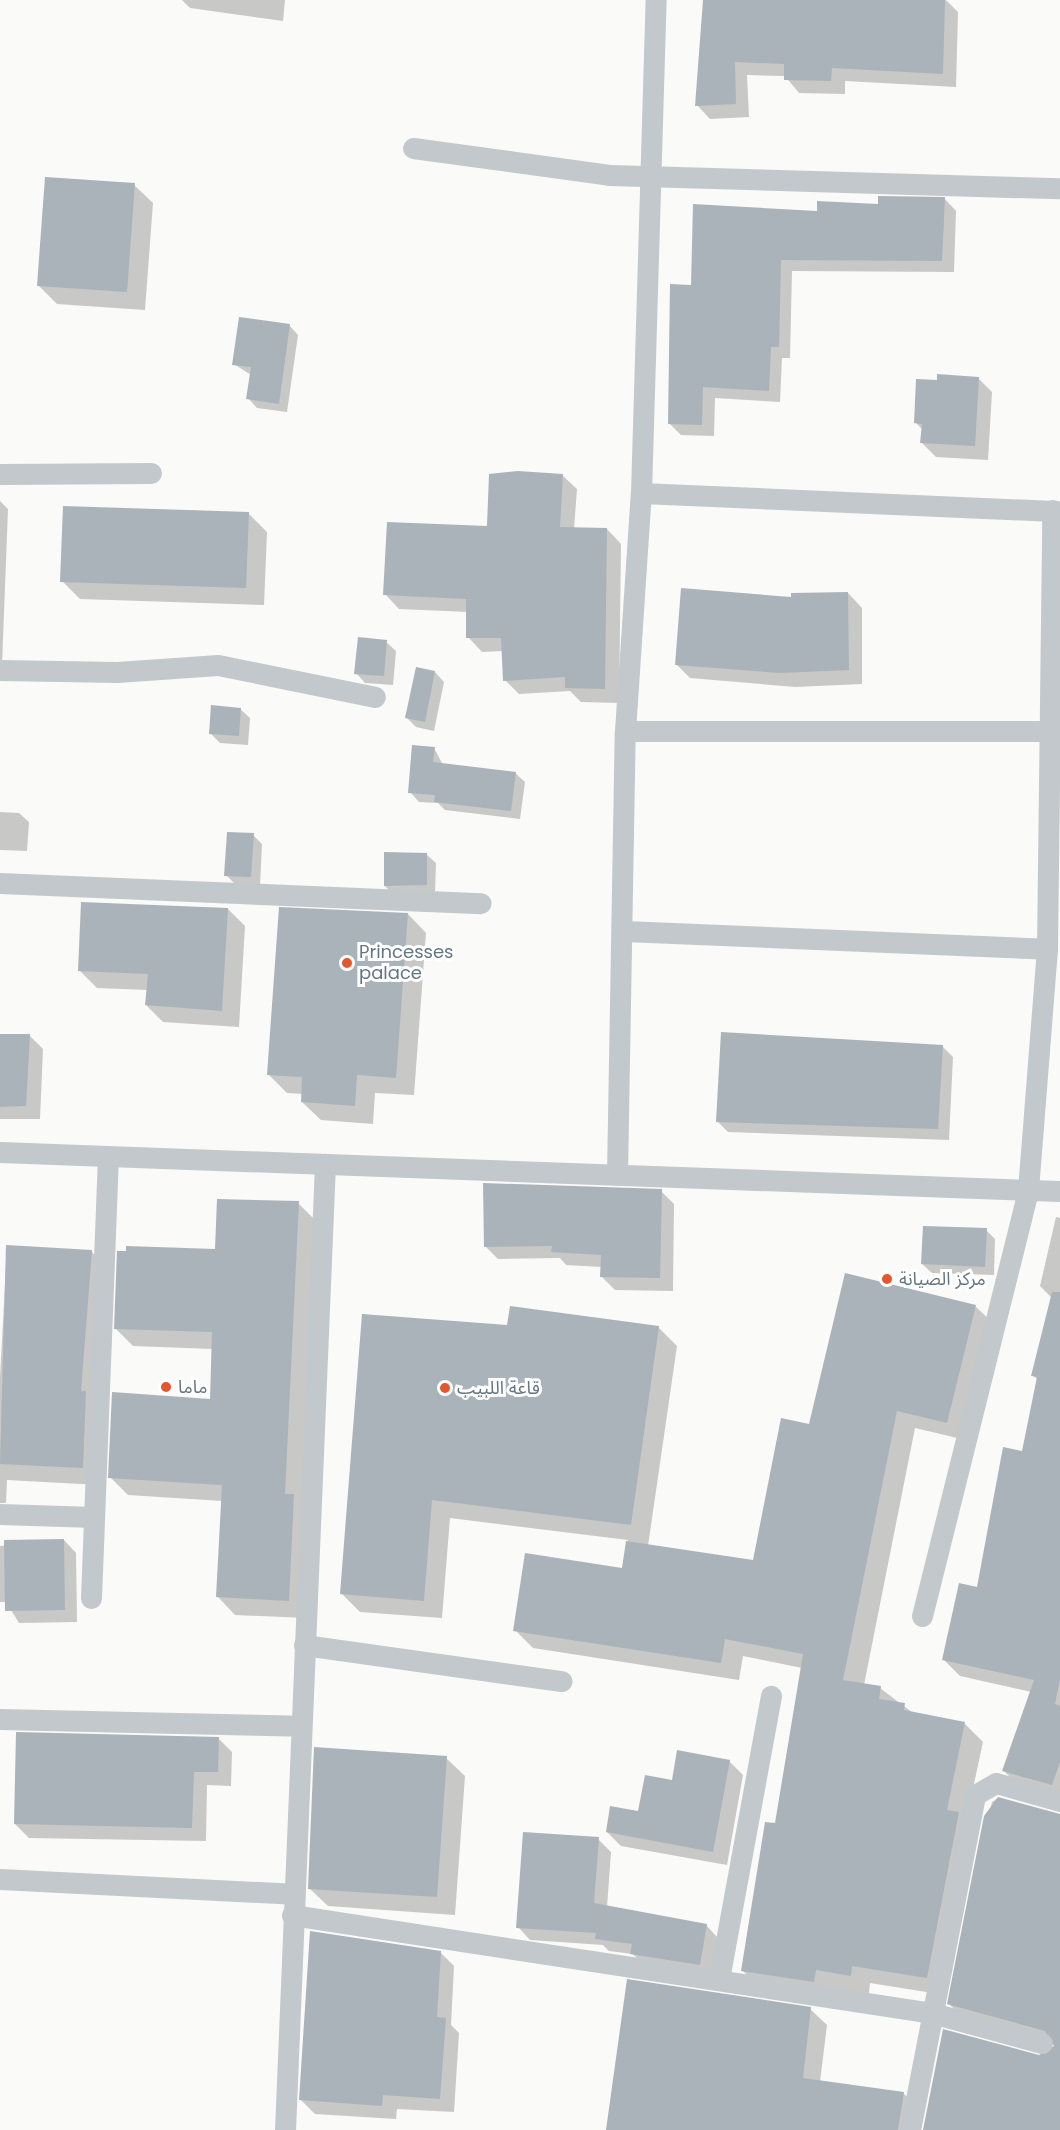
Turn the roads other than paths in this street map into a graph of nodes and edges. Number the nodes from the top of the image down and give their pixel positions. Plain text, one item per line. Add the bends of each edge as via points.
1 (656, 0) edge
2 (413, 148) dead end
3 (649, 177) junction
4 (1060, 188) edge
5 (151, 473) dead end
6 (0, 474) edge
7 (641, 493) junction
8 (1056, 511) edge
9 (0, 670) edge
10 (375, 697) dead end
11 (625, 730) junction
12 (1046, 731) junction
13 (0, 883) edge
14 (481, 903) dead end
15 (624, 931) junction
16 (1047, 949) junction
17 (0, 1152) edge
18 (108, 1156) junction
19 (325, 1164) junction
20 (617, 1175) junction
21 (1028, 1190) junction
22 (1060, 1191) edge
23 (0, 1514) edge
24 (94, 1517) junction
25 (91, 1598) dead end
26 (922, 1616) dead end
27 (304, 1645) junction
28 (561, 1681) dead end
29 (771, 1696) dead end
30 (0, 1719) edge
31 (301, 1726) junction
32 (1060, 1801) edge
33 (0, 1879) edge
34 (292, 1905) junction
35 (719, 1979) junction
36 (932, 2013) junction
37 (1042, 2043) dead end
38 (285, 2130) edge
39 (910, 2130) edge

1 - 3 street
2 - 3 street via 556,171
3 - 4 street
3 - 7 street
5 - 6 street
7 - 8 street
7 - 11 street
8 - 12 street
9 - 10 street via 117,672 218,665
11 - 12 street
11 - 15 street
12 - 16 street
13 - 14 street
15 - 16 street
15 - 20 street
16 - 21 street
17 - 18 street
18 - 19 street
18 - 24 street
19 - 20 street
19 - 27 street
20 - 21 street
21 - 22 street
21 - 26 street
23 - 24 street
24 - 25 street
27 - 28 street
27 - 31 street
29 - 35 street
30 - 31 street
31 - 34 street
32 - 36 street via 996,1783 975,1795
33 - 34 street
34 - 35 street
34 - 38 street
35 - 36 street
36 - 37 street
36 - 39 street

